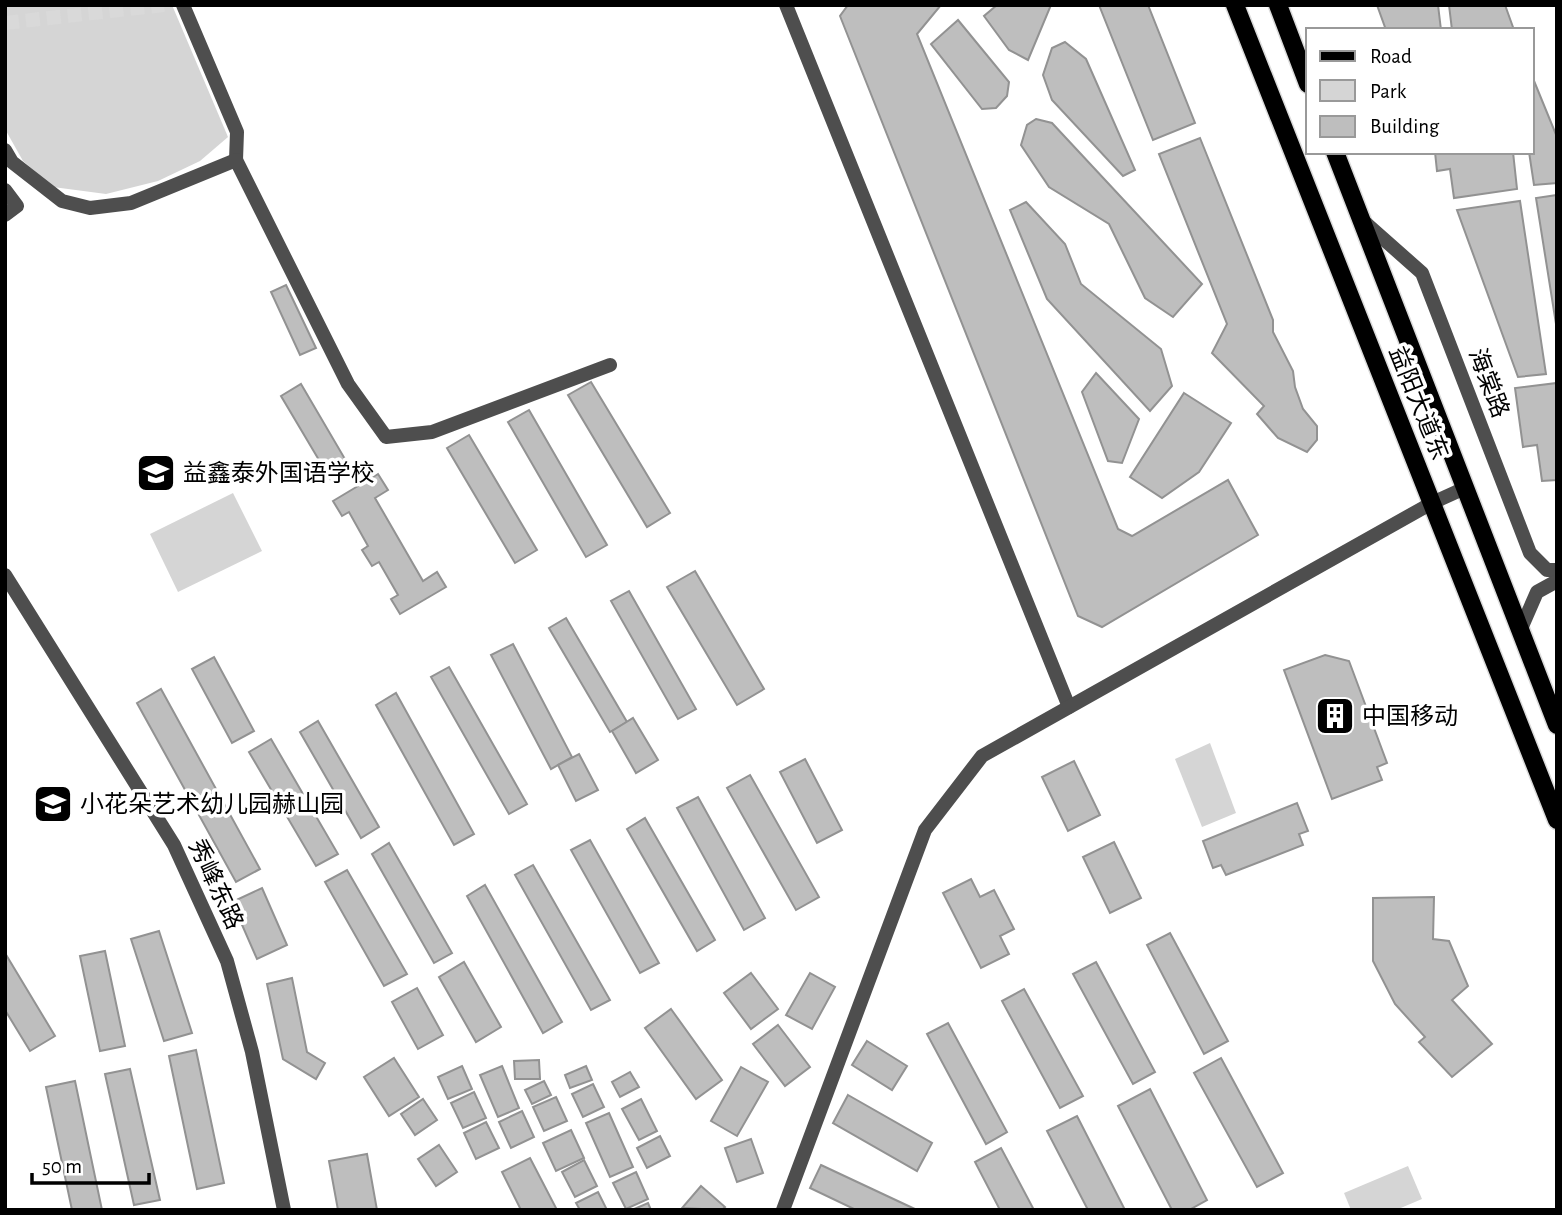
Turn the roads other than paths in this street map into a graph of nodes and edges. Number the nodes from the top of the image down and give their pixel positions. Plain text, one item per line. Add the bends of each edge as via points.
1 (183, 5) edge
2 (786, 5) edge
3 (1234, 5) edge
4 (1278, 5) edge
5 (1306, 79) edge
6 (5, 150) edge
7 (1336, 154) edge
8 (236, 160) junction
9 (5, 190) edge
10 (5, 215) edge
11 (1361, 219) junction
12 (610, 365) dead end
13 (1465, 488) junction
14 (1432, 503) junction
15 (1557, 570) edge
16 (5, 575) edge
17 (1557, 581) edge
18 (1520, 631) junction
19 (1069, 707) junction
20 (1557, 725) edge
21 (1557, 820) edge
22 (284, 1210) edge
23 (783, 1210) edge

1 - 8 street via 237,132
2 - 19 street
3 - 14 main road, 益阳大道东
4 - 5 main road
6 - 8 street via 12,162 62,201 90,208 131,203
7 - 11 main road
8 - 12 street via 348,384 386,438 432,432
9 - 10 street via 18,206
11 - 13 main road
11 - 15 street, 海棠路 via 1422,273 1530,553 1547,570
13 - 14 street
13 - 18 main road
14 - 19 street
14 - 21 main road, 益阳大道东
16 - 22 street, 秀峰东路 via 174,845 227,961 252,1052
17 - 18 street via 1537,592
18 - 20 main road
19 - 23 street via 982,756 925,830

